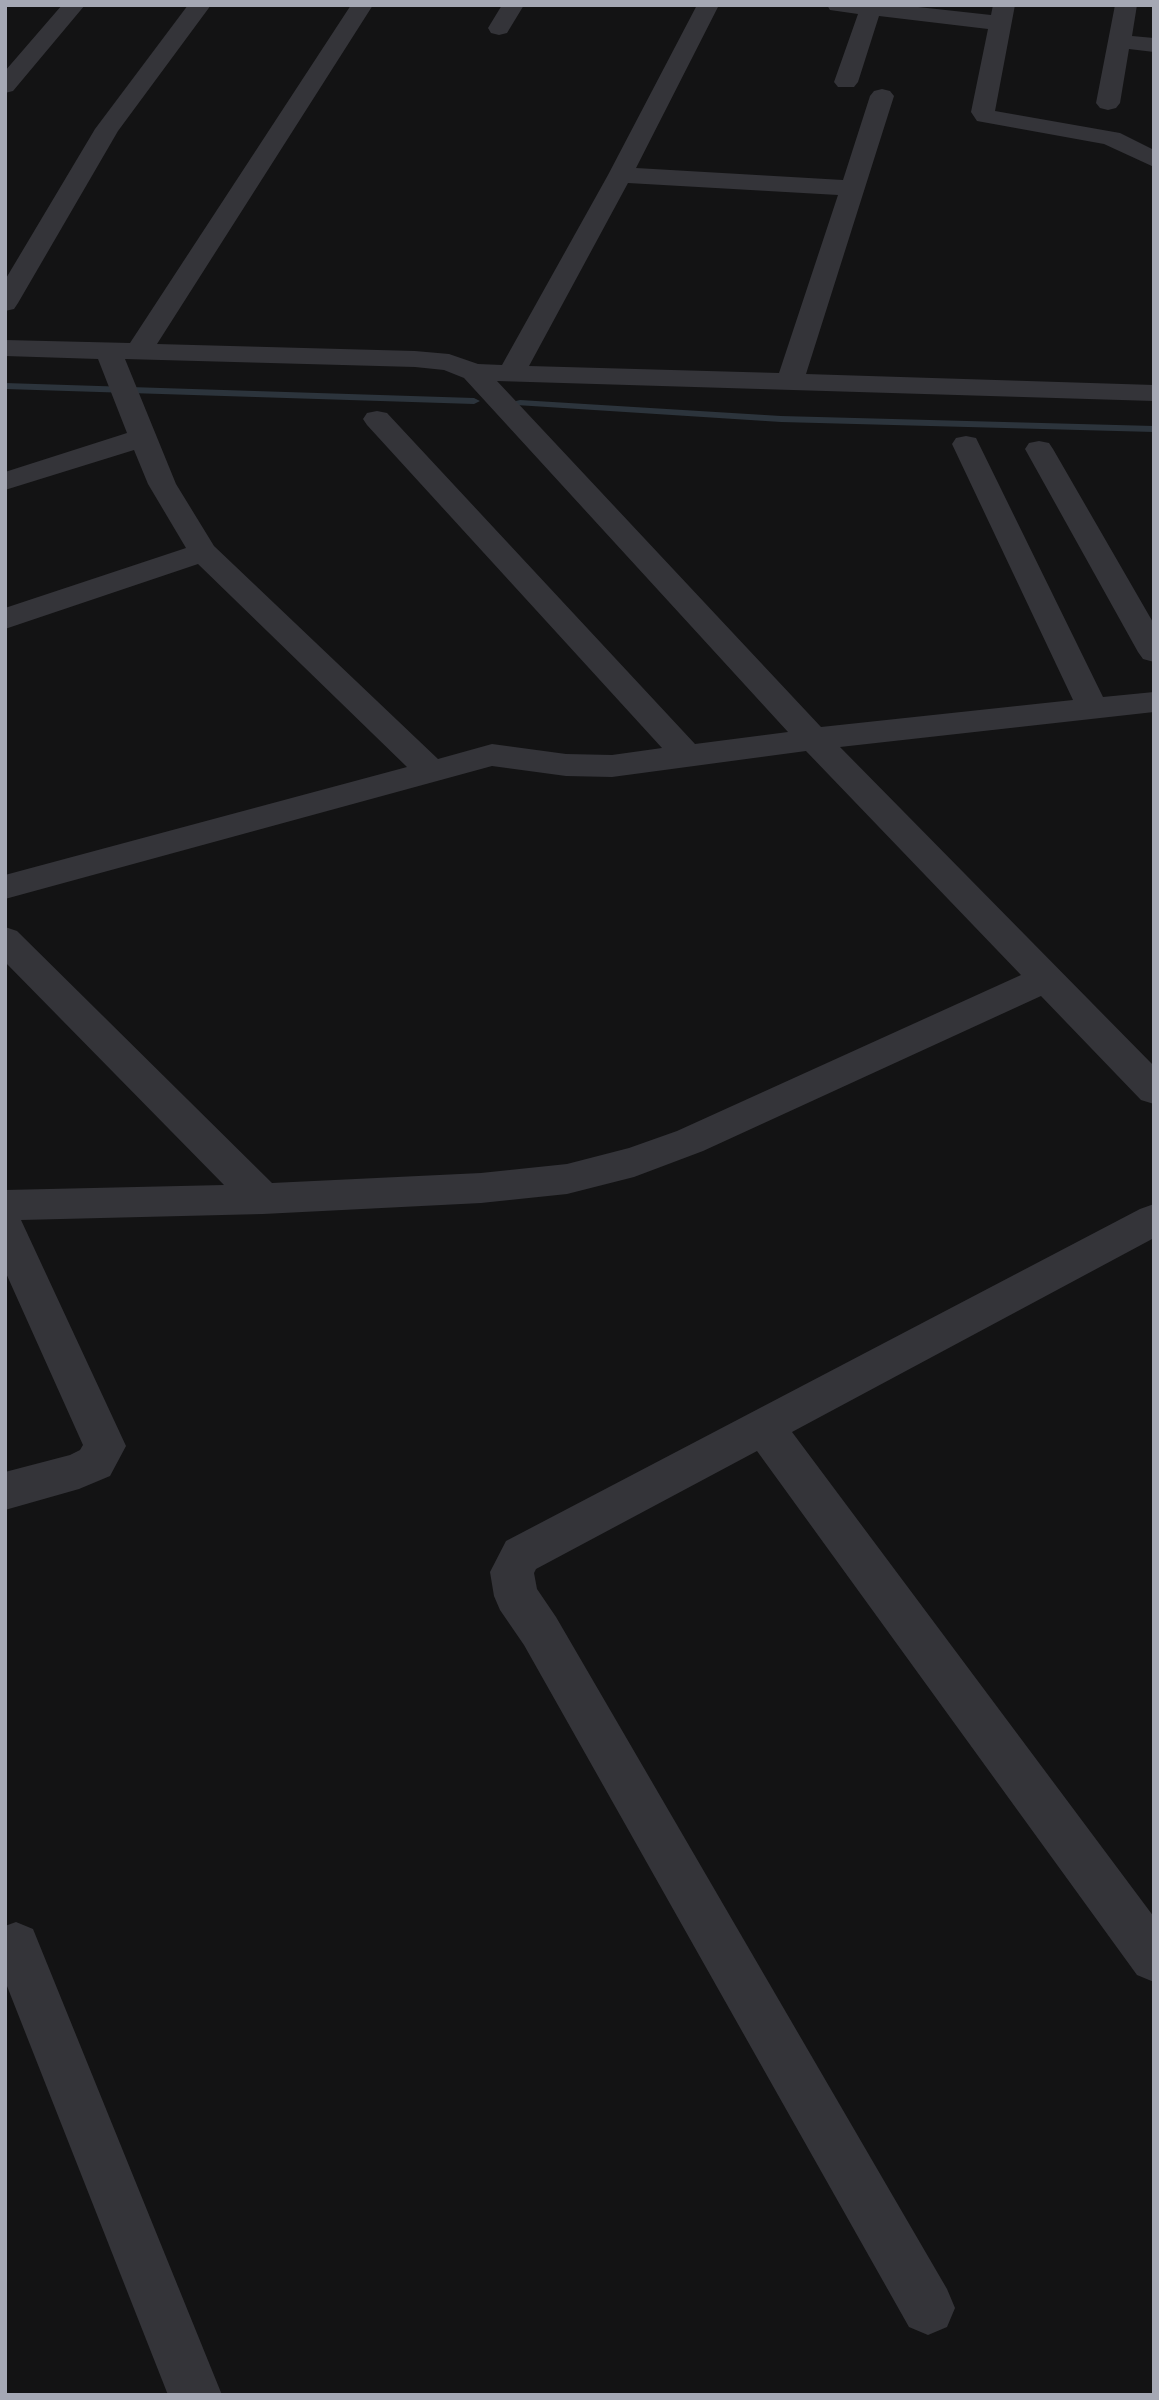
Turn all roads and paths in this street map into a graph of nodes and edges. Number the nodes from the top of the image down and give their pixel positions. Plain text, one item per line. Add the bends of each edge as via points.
1 (74, 5) edge
2 (200, 5) edge
3 (362, 5) edge
4 (513, 5) edge
5 (708, 5) edge
6 (838, 5) edge
7 (1126, 5) edge
8 (871, 7) edge
9 (1001, 14) edge
10 (499, 28) dead end
11 (1119, 41) junction
12 (1154, 45) edge
13 (846, 82) dead end
14 (5, 86) edge
15 (883, 96) dead end
16 (1108, 103) dead end
17 (1154, 160) edge
18 (620, 175) junction
19 (853, 188) junction
20 (5, 303) edge
21 (5, 348) edge
22 (108, 351) junction
23 (138, 352) junction
24 (474, 372) junction
25 (512, 372) junction
26 (790, 381) junction
27 (1154, 393) edge
28 (377, 418) dead end
29 (142, 438) junction
30 (966, 444) dead end
31 (1039, 449) dead end
32 (5, 481) edge
33 (203, 552) junction
34 (5, 619) edge
35 (1154, 652) edge
36 (1154, 702) edge
37 (1093, 709) junction
38 (813, 739) junction
39 (687, 756) junction
40 (430, 770) junction
41 (5, 887) edge
42 (5, 940) edge
43 (1047, 978) junction
44 (1154, 1090) edge
45 (263, 1199) junction
46 (5, 1205) edge
47 (1154, 1220) edge
48 (5, 1227) edge
49 (764, 1427) junction
50 (5, 1491) edge
51 (16, 1946) dead end
52 (1154, 1958) edge
53 (928, 2308) dead end
54 (195, 2395) edge

1 - 14 street
2 - 20 street via 107,129
3 - 23 street
4 - 10 street
5 - 18 street
6 - 8 street
7 - 11 street
8 - 9 street
8 - 13 street
9 - 17 street via 985,117 1111,138
11 - 12 street
11 - 16 street
15 - 19 street
18 - 19 street
18 - 25 street
19 - 26 street
21 - 22 street
22 - 23 street
22 - 29 street
23 - 24 street via 415,359 449,362
24 - 25 street
24 - 38 street
25 - 26 street
26 - 27 street
28 - 39 street
29 - 32 street
29 - 33 street via 162,484
30 - 37 street
31 - 35 street
33 - 34 street
33 - 40 street
36 - 37 street
37 - 38 street
38 - 39 street
38 - 43 street
39 - 40 street via 588,767 492,755
40 - 41 street
42 - 45 street
43 - 44 street
43 - 45 street via 690,1141 634,1162 566,1179 481,1188
45 - 46 street
47 - 49 street
48 - 50 street via 104,1446 95,1463 79,1471
49 - 52 street
49 - 53 street via 522,1555 512,1572 516,1595
51 - 54 street

